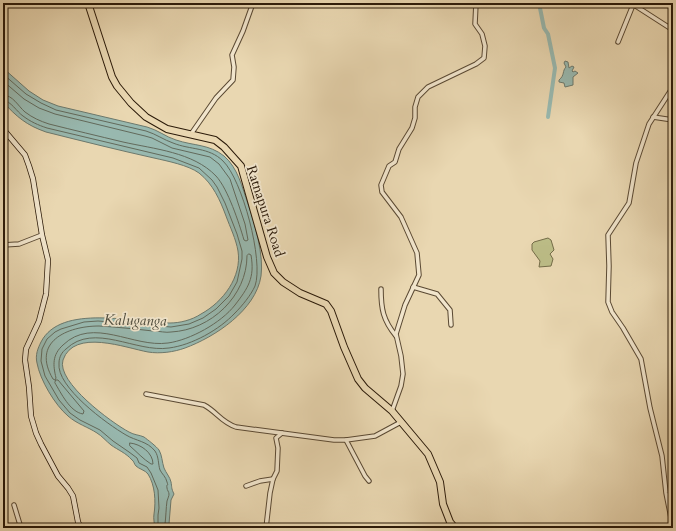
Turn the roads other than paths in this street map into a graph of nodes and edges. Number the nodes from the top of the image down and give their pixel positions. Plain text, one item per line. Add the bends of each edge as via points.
1 (88, 3) edge
2 (252, 3) edge
3 (476, 3) edge
4 (632, 4) edge
5 (673, 30) edge
6 (618, 42) dead end
7 (673, 79) edge
8 (653, 117) junction
9 (673, 120) edge
10 (3, 128) edge
11 (191, 134) junction
12 (42, 235) junction
13 (3, 245) edge
14 (413, 287) junction
15 (381, 289) dead end
16 (452, 325) dead end
17 (397, 336) junction
18 (146, 394) dead end
19 (392, 412) junction
20 (401, 422) junction
21 (282, 432) junction
22 (346, 440) junction
23 (273, 479) junction
24 (370, 481) dead end
25 (246, 486) dead end
26 (14, 505) dead end
27 (21, 528) edge
28 (81, 528) edge
29 (266, 528) edge
30 (455, 528) edge
31 (673, 528) edge

1 - 11 highway, Ratnapura Road via 116,86 146,116 167,129
2 - 11 street via 232,55 233,80 216,98
3 - 14 street via 475,24 482,34 484,58 428,87 418,97 412,128 399,149 395,162 389,166 381,185 382,192 401,217 417,253 419,275
4 - 5 street
4 - 6 street
7 - 8 street via 671,90
8 - 9 street
8 - 31 street via 636,163 629,203 608,235 608,302 641,359 662,456
10 - 12 street via 25,155 33,179
11 - 19 highway, Ratnapura Road via 214,140 241,166 274,273 288,286 326,304 358,379
12 - 13 street via 19,244
12 - 28 street via 48,260 46,294 39,321 26,349 25,360 31,416 41,444 58,476 73,496
14 - 16 street via 437,294 450,310
14 - 17 street via 405,305
15 - 17 street via 384,319
17 - 19 street via 403,374
18 - 21 street via 204,405 221,420 236,427
19 - 20 highway, Ratnapura Road
20 - 22 street via 375,436
20 - 30 highway, Ratnapura Road via 428,454 440,482 443,504
21 - 22 street
21 - 23 street via 276,438 277,471
22 - 24 street
23 - 25 street
23 - 29 street
26 - 27 street

